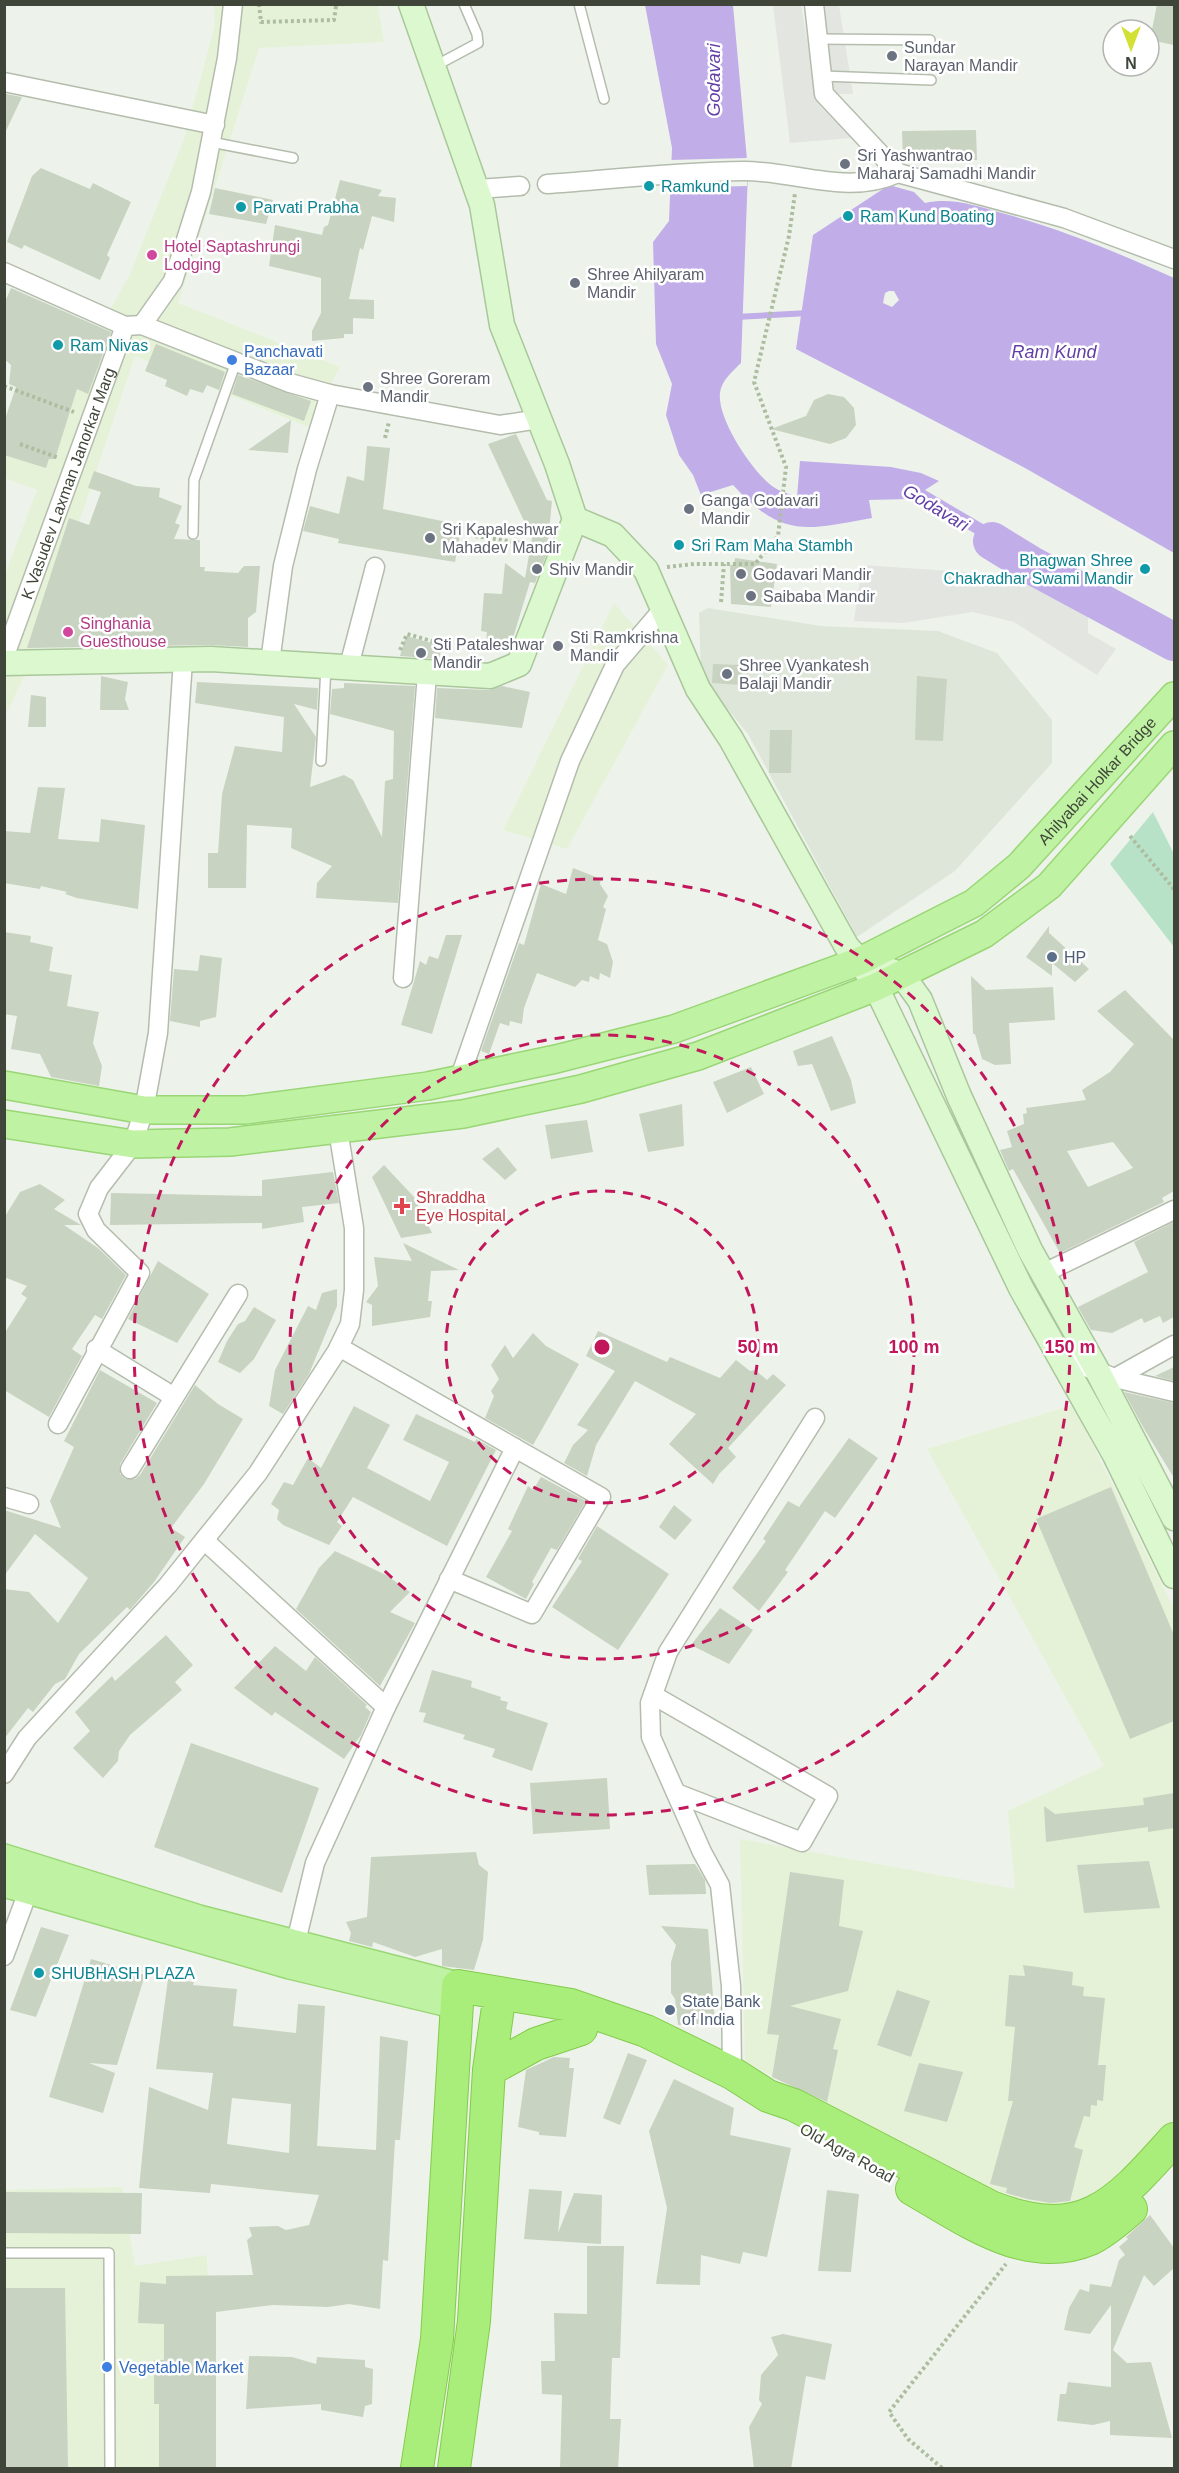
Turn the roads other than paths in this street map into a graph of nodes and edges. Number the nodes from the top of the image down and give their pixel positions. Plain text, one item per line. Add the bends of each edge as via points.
1 (233, 4) edge
2 (411, 4) edge
3 (464, 4) edge
4 (579, 4) edge
5 (814, 4) edge
6 (818, 39) junction
7 (930, 40) dead end
8 (433, 67) junction
9 (822, 76) junction
10 (931, 80) dead end
11 (4, 82) edge
12 (604, 99) dead end
13 (213, 134) junction
14 (293, 158) dead end
15 (898, 173) junction
16 (547, 184) dead end
17 (520, 186) dead end
18 (477, 189) junction
19 (1174, 259) edge
20 (5, 274) edge
21 (134, 326) junction
22 (236, 362) junction
23 (330, 394) junction
24 (539, 419) junction
25 (575, 519) junction
26 (193, 534) dead end
27 (375, 567) dead end
28 (663, 609) junction
29 (4, 658) edge
30 (183, 660) junction
31 (270, 662) junction
32 (4, 663) edge
33 (338, 666) junction
34 (427, 674) junction
35 (1174, 696) edge
36 (1174, 745) edge
37 (321, 761) dead end
38 (861, 961) junction
39 (902, 975) junction
40 (403, 978) dead end
41 (876, 987) junction
42 (459, 1080) junction
43 (4, 1085) edge
44 (144, 1110) junction
45 (4, 1124) edge
46 (338, 1130) junction
47 (133, 1144) junction
48 (1174, 1210) edge
49 (1042, 1274) junction
50 (238, 1294) dead end
51 (1174, 1345) edge
52 (339, 1347) junction
53 (96, 1349) junction
54 (1059, 1357) junction
55 (1107, 1375) junction
56 (1174, 1392) edge
57 (174, 1397) junction
58 (815, 1418) dead end
59 (58, 1424) dead end
60 (515, 1448) junction
61 (130, 1469) dead end
62 (4, 1497) edge
63 (29, 1504) dead end
64 (1174, 1518) edge
65 (205, 1541) junction
66 (1174, 1576) edge
67 (449, 1579) junction
68 (653, 1695) junction
69 (386, 1707) junction
70 (4, 1774) edge
71 (676, 1793) junction
72 (4, 1858) edge
73 (23, 1880) edge
74 (292, 1955) junction
75 (4, 1956) edge
76 (457, 1996) junction
77 (499, 2002) junction
78 (581, 2030) junction
79 (489, 2070) junction
80 (732, 2073) junction
81 (789, 2111) junction
82 (1174, 2139) edge
83 (1174, 2166) edge
84 (4, 2253) edge
85 (110, 2469) edge
86 (417, 2469) edge
87 (454, 2469) edge

1 - 13 street, K Vasudev Laxman Janorkar Marg
2 - 8 street
3 - 8 lane via 478,43
4 - 12 lane
5 - 6 street
6 - 7 lane
6 - 9 street
8 - 18 street
9 - 10 lane
9 - 15 street via 824,94
11 - 13 street
13 - 14 lane
13 - 21 street, K Vasudev Laxman Janorkar Marg via 201,192 173,281
15 - 16 street via 858,183 747,171
15 - 19 street via 1064,218
17 - 18 street
18 - 24 street via 502,325
20 - 21 street
21 - 22 street
21 - 29 street, K Vasudev Laxman Janorkar Marg via 73,464
22 - 23 street
22 - 26 lane via 194,480
23 - 24 street via 500,425
23 - 31 street via 283,566
24 - 25 street
25 - 28 street via 613,534 646,570
25 - 34 street via 519,664 490,676
27 - 33 street
28 - 38 street via 698,689 847,947
28 - 42 street via 615,665 570,761
30 - 31 street
30 - 32 street
30 - 44 street via 158,1033
31 - 33 street
33 - 34 street
33 - 37 lane
34 - 40 street
35 - 38 main road, Ahilyabai Holkar Bridge via 1019,866 974,903
36 - 39 main road, Ahilyabai Holkar Bridge via 1048,886 984,934
38 - 39 street
38 - 41 street
38 - 42 main road, Ahilyabai Holkar Bridge via 674,1029
39 - 41 main road, Ahilyabai Holkar Bridge
39 - 49 street via 920,1000 959,1096
41 - 46 main road, Ahilyabai Holkar Bridge via 698,1056 581,1089 463,1114
41 - 54 street via 1021,1287
42 - 44 main road, Ahilyabai Holkar Bridge via 246,1110
43 - 44 main road, Ahilyabai Holkar Bridge
44 - 47 street
45 - 47 main road, Ahilyabai Holkar Bridge
46 - 47 main road, Ahilyabai Holkar Bridge via 230,1142
46 - 52 street via 354,1228 350,1324
47 - 53 street via 99,1188 88,1214 96,1230 140,1273
48 - 49 street
49 - 55 street
50 - 57 street
51 - 55 street
52 - 60 street
52 - 65 street via 258,1473
53 - 57 street
53 - 59 street
54 - 55 street
54 - 66 street via 1115,1455
55 - 56 street
55 - 64 street
57 - 61 street
58 - 68 street via 668,1652
60 - 67 street
60 - 67 street via 601,1497 532,1614
62 - 63 street
65 - 69 street
65 - 70 street via 27,1738
67 - 69 street
68 - 71 street via 651,1737
68 - 71 street via 828,1796 802,1842
69 - 74 street via 315,1863
71 - 80 street via 720,1886 731,1986
72 - 73 main road
73 - 74 main road
73 - 75 street
74 - 76 main road
76 - 77 highway, Old Agra Road
76 - 86 highway via 437,2339
77 - 78 highway, Old Agra Road
77 - 79 highway
77 - 80 highway, Old Agra Road via 571,2005 636,2027
78 - 79 highway via 536,2044
78 - 81 highway, Old Agra Road via 659,2057
79 - 87 highway via 474,2321
80 - 81 highway, Old Agra Road
81 - 82 highway, Old Agra Road via 991,2207 1040,2222 1079,2219 1105,2207
81 - 83 highway, Old Agra Road via 984,2230 1022,2245 1057,2247 1092,2238 1134,2206
84 - 85 lane via 109,2253

